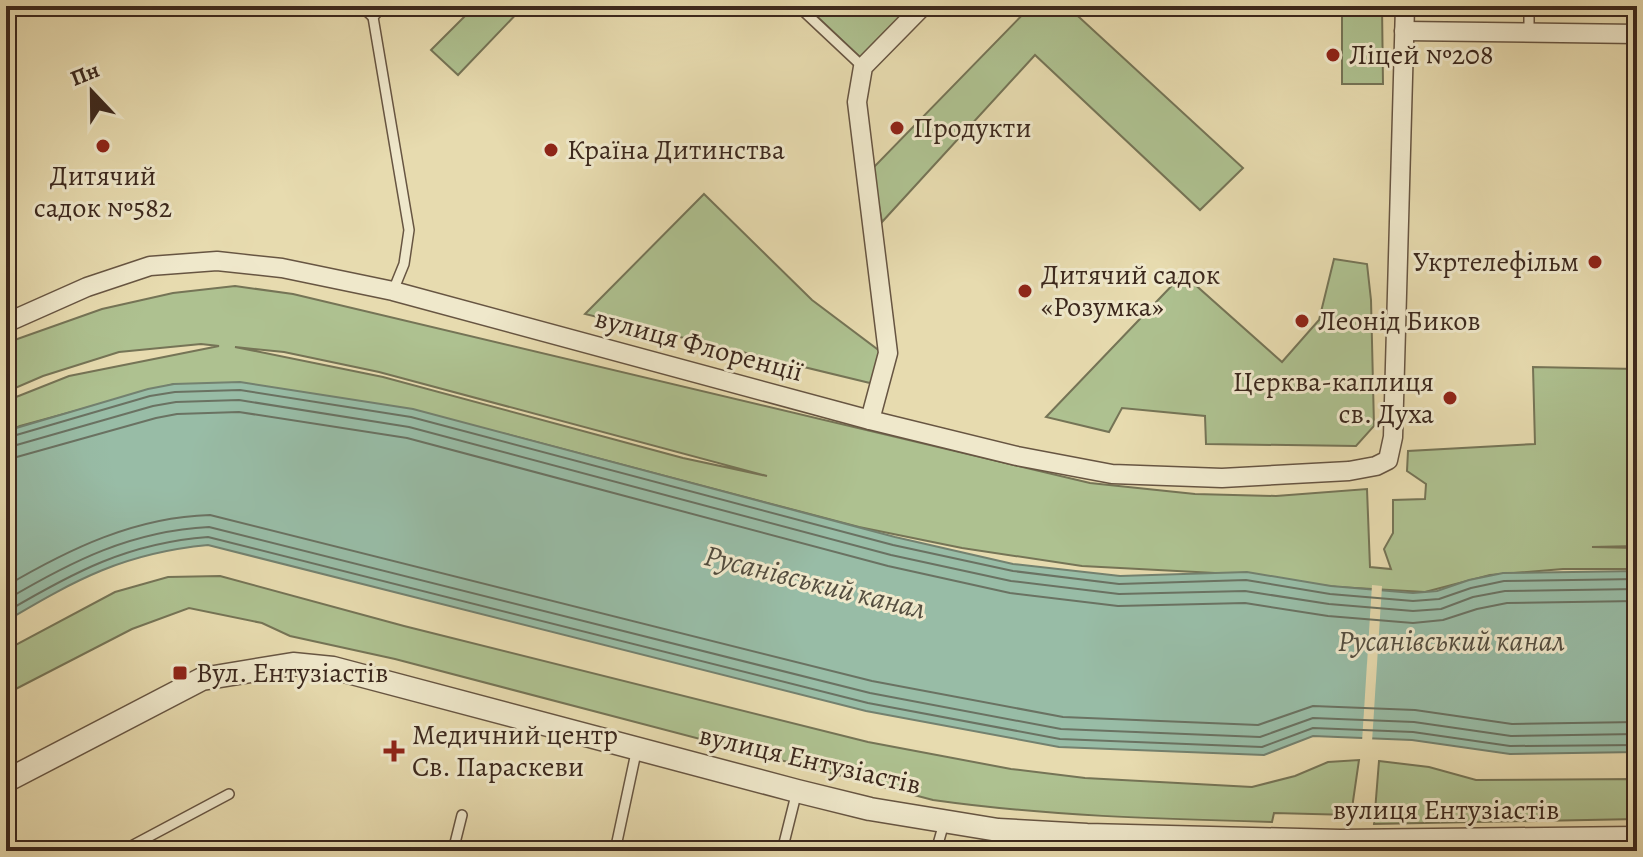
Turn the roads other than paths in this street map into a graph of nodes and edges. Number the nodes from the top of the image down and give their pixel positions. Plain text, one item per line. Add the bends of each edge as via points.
1 (361, 6) edge
2 (383, 6) edge
3 (798, 6) edge
4 (923, 6) edge
5 (1405, 6) edge
6 (1529, 6) edge
7 (373, 17) junction
8 (1404, 31) junction
9 (1529, 34) junction
10 (1637, 34) edge
11 (863, 67) junction
12 (393, 291) junction
13 (6, 323) edge
14 (870, 420) junction
15 (637, 748) junction
16 (6, 781) edge
17 (797, 791) junction
18 (229, 794) dead end
19 (462, 815) dead end
20 (944, 822) junction
21 (1637, 838) edge
22 (1087, 843) edge
23 (1340, 846) edge
24 (1392, 846) edge
25 (122, 851) edge
26 (453, 851) edge
27 (615, 851) edge
28 (782, 851) edge
29 (936, 851) edge

1 - 7 lane
2 - 7 lane
3 - 11 lane
4 - 11 street
5 - 8 street
6 - 9 lane
7 - 12 lane via 409,230
8 - 9 street
8 - 14 street, вулиця Флоренції via 1393,437 1388,460 1349,471 1222,478 1112,474
9 - 10 street
11 - 14 street via 857,102 888,353
12 - 13 street, вулиця Флоренції via 282,268 217,261 150,266
12 - 14 street, вулиця Флоренції
15 - 16 street, вулиця Ентузіастів via 333,668 293,664 202,679
15 - 17 street, вулиця Ентузіастів
15 - 27 lane
17 - 20 street, вулиця Ентузіастів
17 - 28 lane
18 - 25 lane
19 - 26 lane
20 - 22 street, вулиця Ентузіастів
20 - 29 lane
21 - 24 street, вулиця Ентузіастів
22 - 23 street, вулиця Ентузіастів
23 - 24 street, вулиця Ентузіастів

